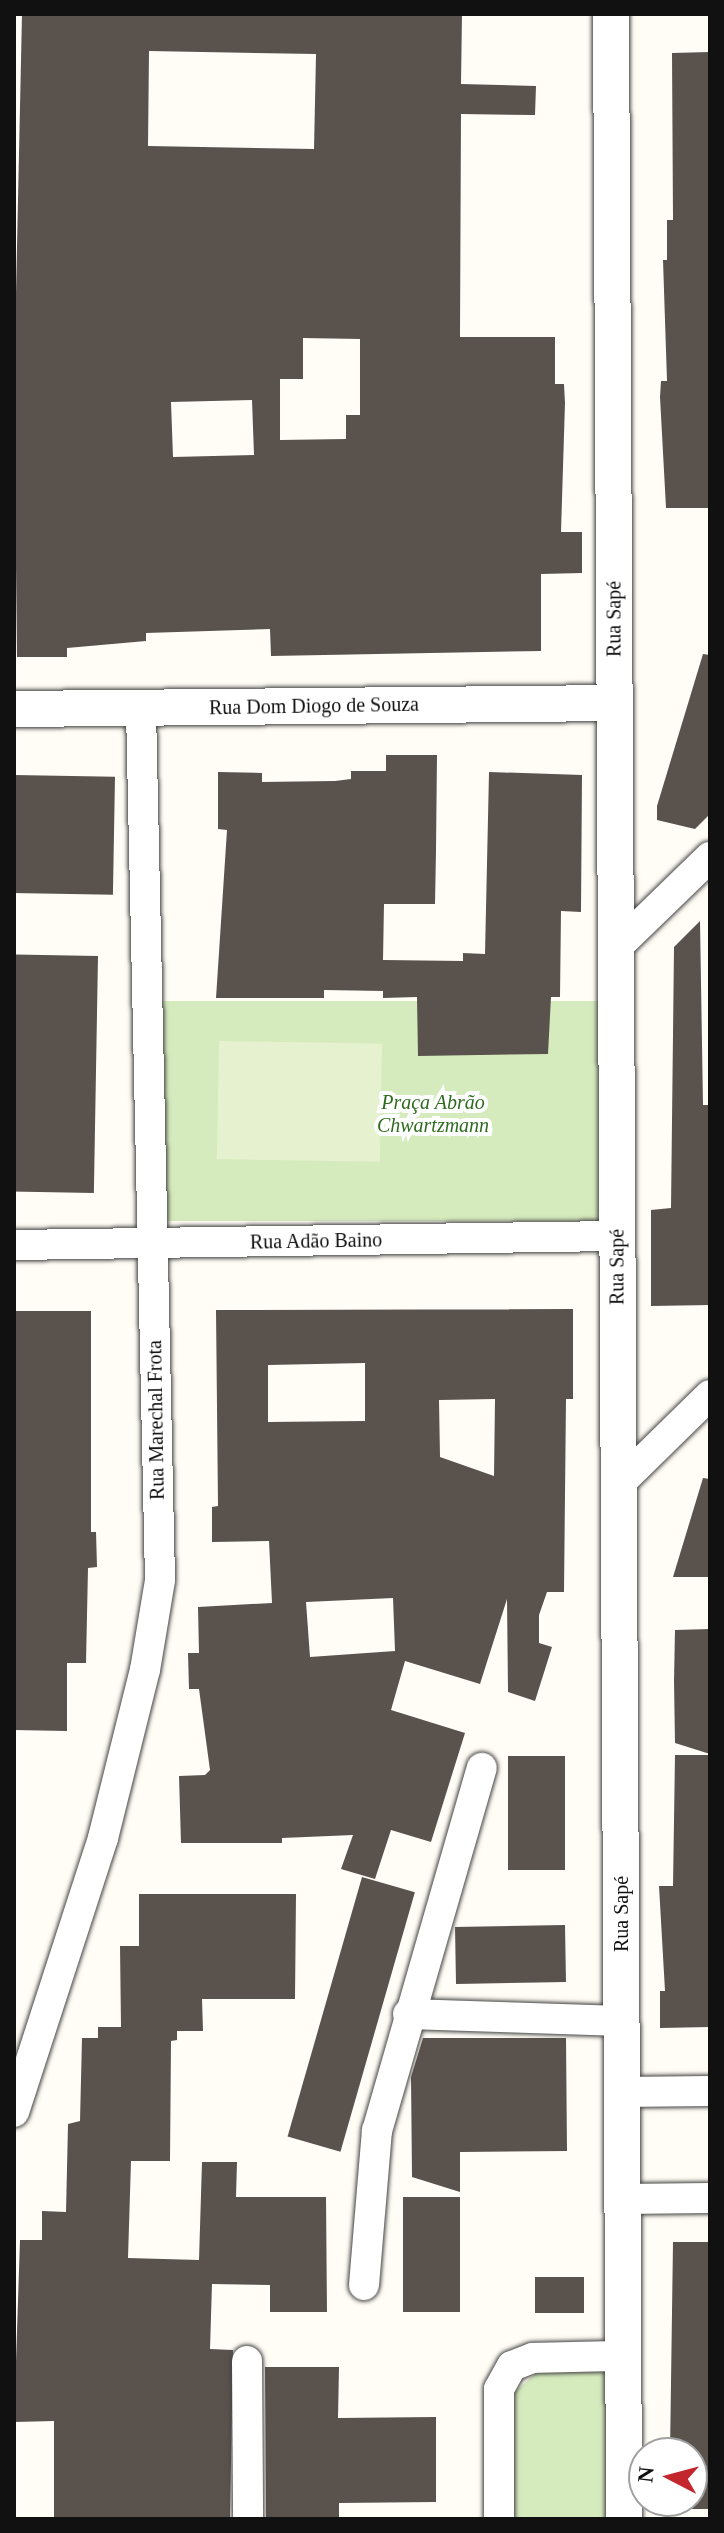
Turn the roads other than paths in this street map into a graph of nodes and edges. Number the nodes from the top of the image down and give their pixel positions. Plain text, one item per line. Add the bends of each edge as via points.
1 (611, 14) edge
2 (615, 703) junction
3 (141, 707) junction
4 (14, 709) edge
5 (710, 857) edge
6 (616, 948) junction
7 (617, 1236) junction
8 (152, 1244) junction
9 (14, 1245) edge
10 (710, 1395) edge
11 (619, 1484) junction
12 (482, 1768) dead end
13 (408, 2014) junction
14 (622, 2021) junction
15 (710, 2091) edge
16 (622, 2092) junction
17 (14, 2112) edge
18 (710, 2198) edge
19 (622, 2199) junction
20 (364, 2285) dead end
21 (623, 2356) junction
22 (247, 2361) dead end
23 (248, 2519) edge
24 (499, 2519) edge
25 (624, 2519) edge

1 - 2 street, Rua Sapé
2 - 3 street, Rua Dom Diogo de Souza
2 - 6 street, Rua Sapé
3 - 4 street, Rua Dom Diogo de Souza
3 - 8 street, Rua Marechal Frota
5 - 6 street
6 - 7 street, Rua Sapé
7 - 8 street, Rua Adão Baino
7 - 11 street, Rua Sapé
8 - 9 street, Rua Adão Baino
8 - 17 street, Rua Marechal Frota via 160,1580 145,1670 103,1838
10 - 11 street
11 - 14 street, Rua Sapé
12 - 13 street
13 - 14 street
13 - 20 street via 370,2165
14 - 16 street, Rua Sapé
15 - 16 street
16 - 19 street, Rua Sapé
18 - 19 street
19 - 21 street, Rua Sapé
21 - 24 street via 533,2358 512,2366 499,2389
21 - 25 street, Rua Sapé
22 - 23 street

